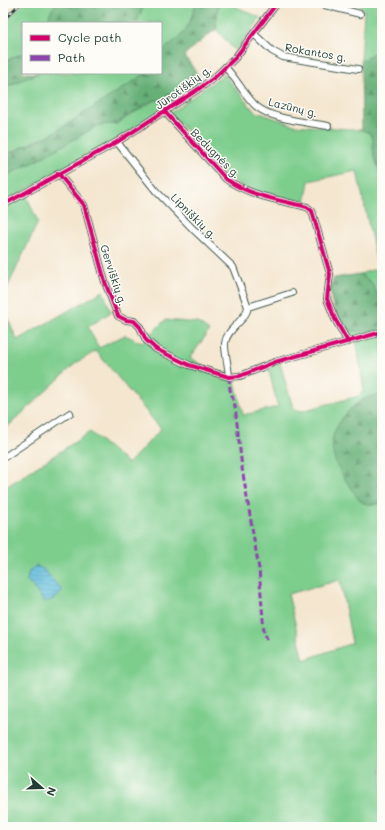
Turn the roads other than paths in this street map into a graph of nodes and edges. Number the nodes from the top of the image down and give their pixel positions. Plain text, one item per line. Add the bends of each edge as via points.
1 (277, 3) edge
2 (317, 3) edge
3 (360, 14) dead end
4 (254, 34) junction
5 (225, 67) junction
6 (358, 69) dead end
7 (165, 112) junction
8 (328, 126) dead end
9 (117, 142) junction
10 (58, 173) junction
11 (3, 205) edge
12 (292, 293) dead end
13 (248, 307) junction
14 (382, 332) edge
15 (348, 342) junction
16 (229, 377) junction
17 (70, 413) dead end
18 (3, 458) edge

1 - 4 street, Jūrotiškių g.
2 - 3 street
4 - 5 street, Jūrotiškių g.
4 - 6 street, Rokantos g. via 272,51 283,57
5 - 7 street, Jūrotiškių g.
5 - 8 street, Lazūnų g. via 260,109 295,120
7 - 9 street, Jūrotiškių g.
7 - 15 street, Bedugnės g. via 235,186 259,196 307,207 312,211 330,274 327,299
9 - 10 street, Jūrotiškių g.
9 - 13 street, Lipniškių g. via 156,191 234,267
10 - 11 street, Jūrotiškių g.
10 - 16 street, Gerviškių g. via 84,205 105,282 118,316 137,324 146,340 156,349 189,365
12 - 13 street
13 - 16 street via 227,336 224,345
14 - 15 street, Gerviškių g.
15 - 16 street, Gerviškių g. via 275,362 240,376
17 - 18 street

